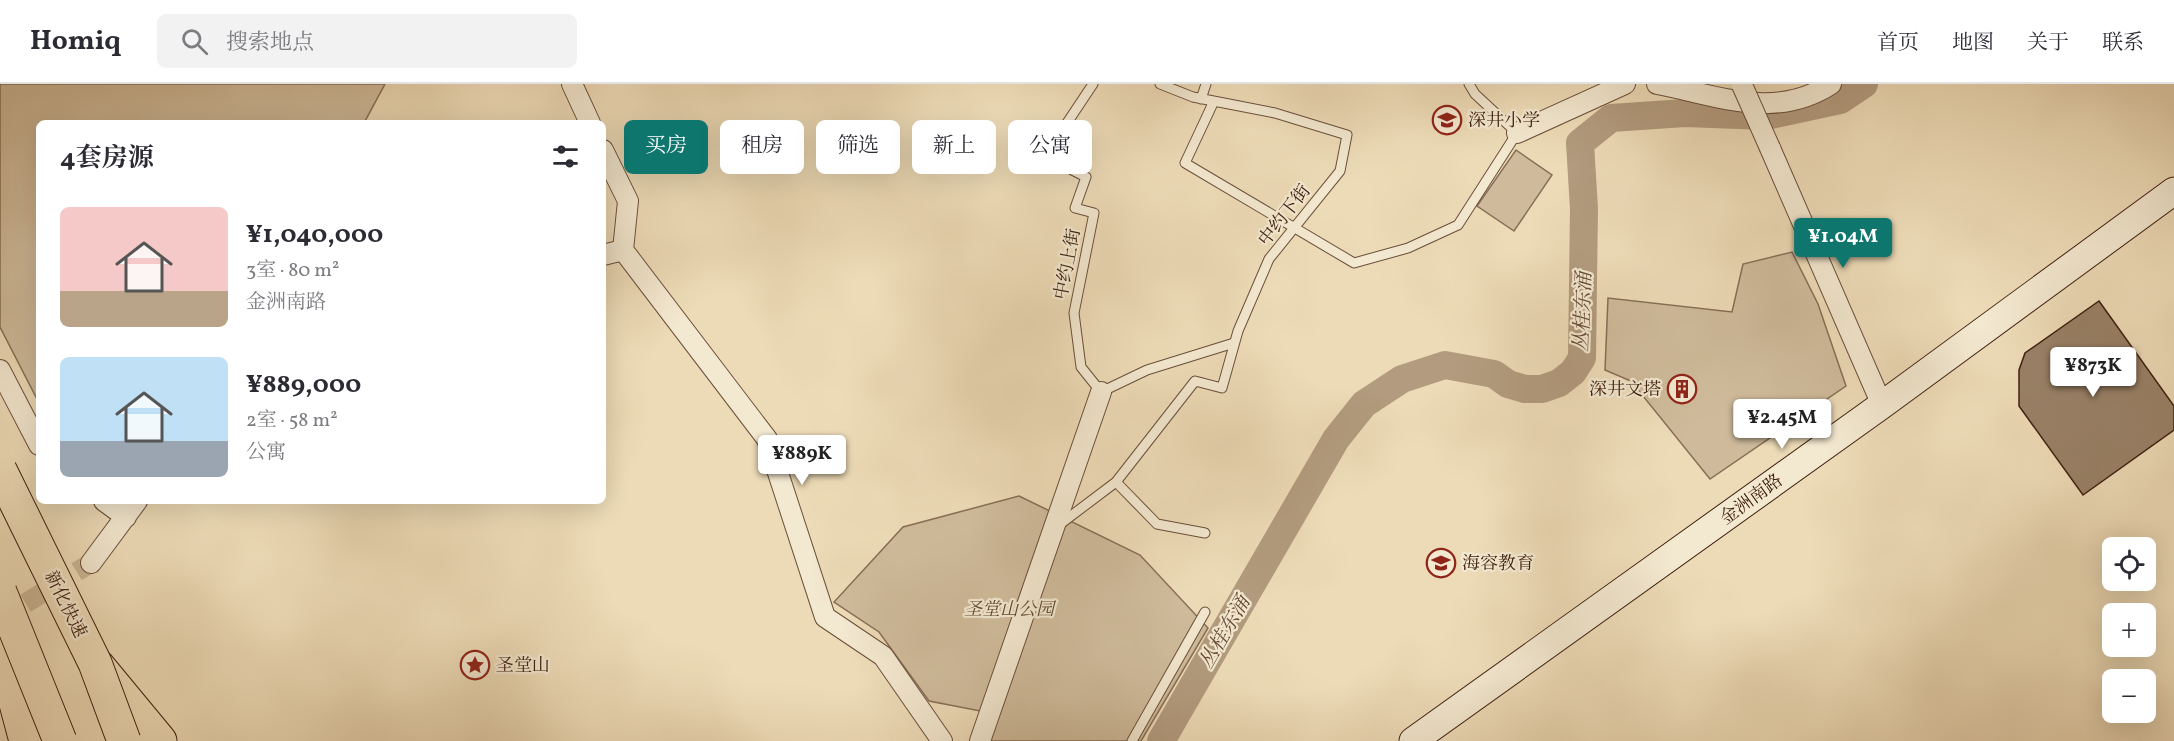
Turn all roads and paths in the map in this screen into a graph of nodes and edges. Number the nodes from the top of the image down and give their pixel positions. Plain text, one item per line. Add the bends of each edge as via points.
1 (572, 84) edge
2 (1094, 84) edge
3 (1160, 84) edge
4 (1206, 84) edge
5 (1469, 84) edge
6 (1625, 84) edge
7 (1657, 84) edge
8 (1742, 84) edge
9 (1831, 84) edge
10 (1201, 99) junction
11 (1214, 101) junction
12 (589, 120) edge
13 (1516, 133) junction
14 (606, 156) edge
15 (2174, 191) edge
16 (1294, 229) junction
17 (623, 250) junction
18 (606, 254) edge
19 (1234, 343) junction
20 (0, 370) edge
21 (1101, 392) junction
22 (1882, 405) junction
23 (36, 440) edge
24 (0, 470) edge
25 (1116, 482) junction
26 (114, 504) edge
27 (131, 509) edge
28 (1055, 528) junction
29 (1205, 533) dead end
30 (91, 563) tunnel mouth
31 (0, 592) edge
32 (1205, 612) dead end
33 (0, 634) edge
34 (95, 663) junction
35 (108, 699) junction
36 (26, 741) edge
37 (60, 741) edge
38 (124, 741) edge
39 (139, 741) edge
40 (160, 741) edge
41 (942, 741) edge
42 (980, 741) edge
43 (1132, 741) edge
44 (1413, 741) edge

1 - 12 street
2 - 21 lane, 中约上街 via 1045,156 1086,177 1075,208 1094,213 1074,313 1081,368
3 - 10 lane, 中约下街
4 - 10 lane
5 - 13 lane
6 - 13 street
7 - 9 street via 1717,98 1769,104 1813,96
8 - 22 street, bridge
10 - 11 lane, 中约下街
11 - 16 lane via 1185,164
11 - 16 lane, 中约下街 via 1275,113 1347,135 1340,171
13 - 16 lane via 1458,225 1408,248 1354,263
14 - 17 street via 628,201
15 - 22 main road, 金洲南路
16 - 19 lane, 中约下街 via 1269,259
17 - 18 street
17 - 41 street via 767,439 825,617 883,656
19 - 21 lane via 1147,370
19 - 25 lane, 中约下街 via 1222,388 1196,381
20 - 23 street
21 - 28 street
22 - 44 main road, 金洲南路
24 - 34 highway, 新化快速, bridge
25 - 28 lane
25 - 29 lane via 1157,524
26 - 27 street
27 - 30 street
28 - 42 street
31 - 37 highway, bridge
32 - 43 lane
33 - 36 highway
34 - 35 highway, 新化快速, bridge
34 - 40 highway
35 - 38 highway, 新化快速, bridge
35 - 39 highway, bridge

